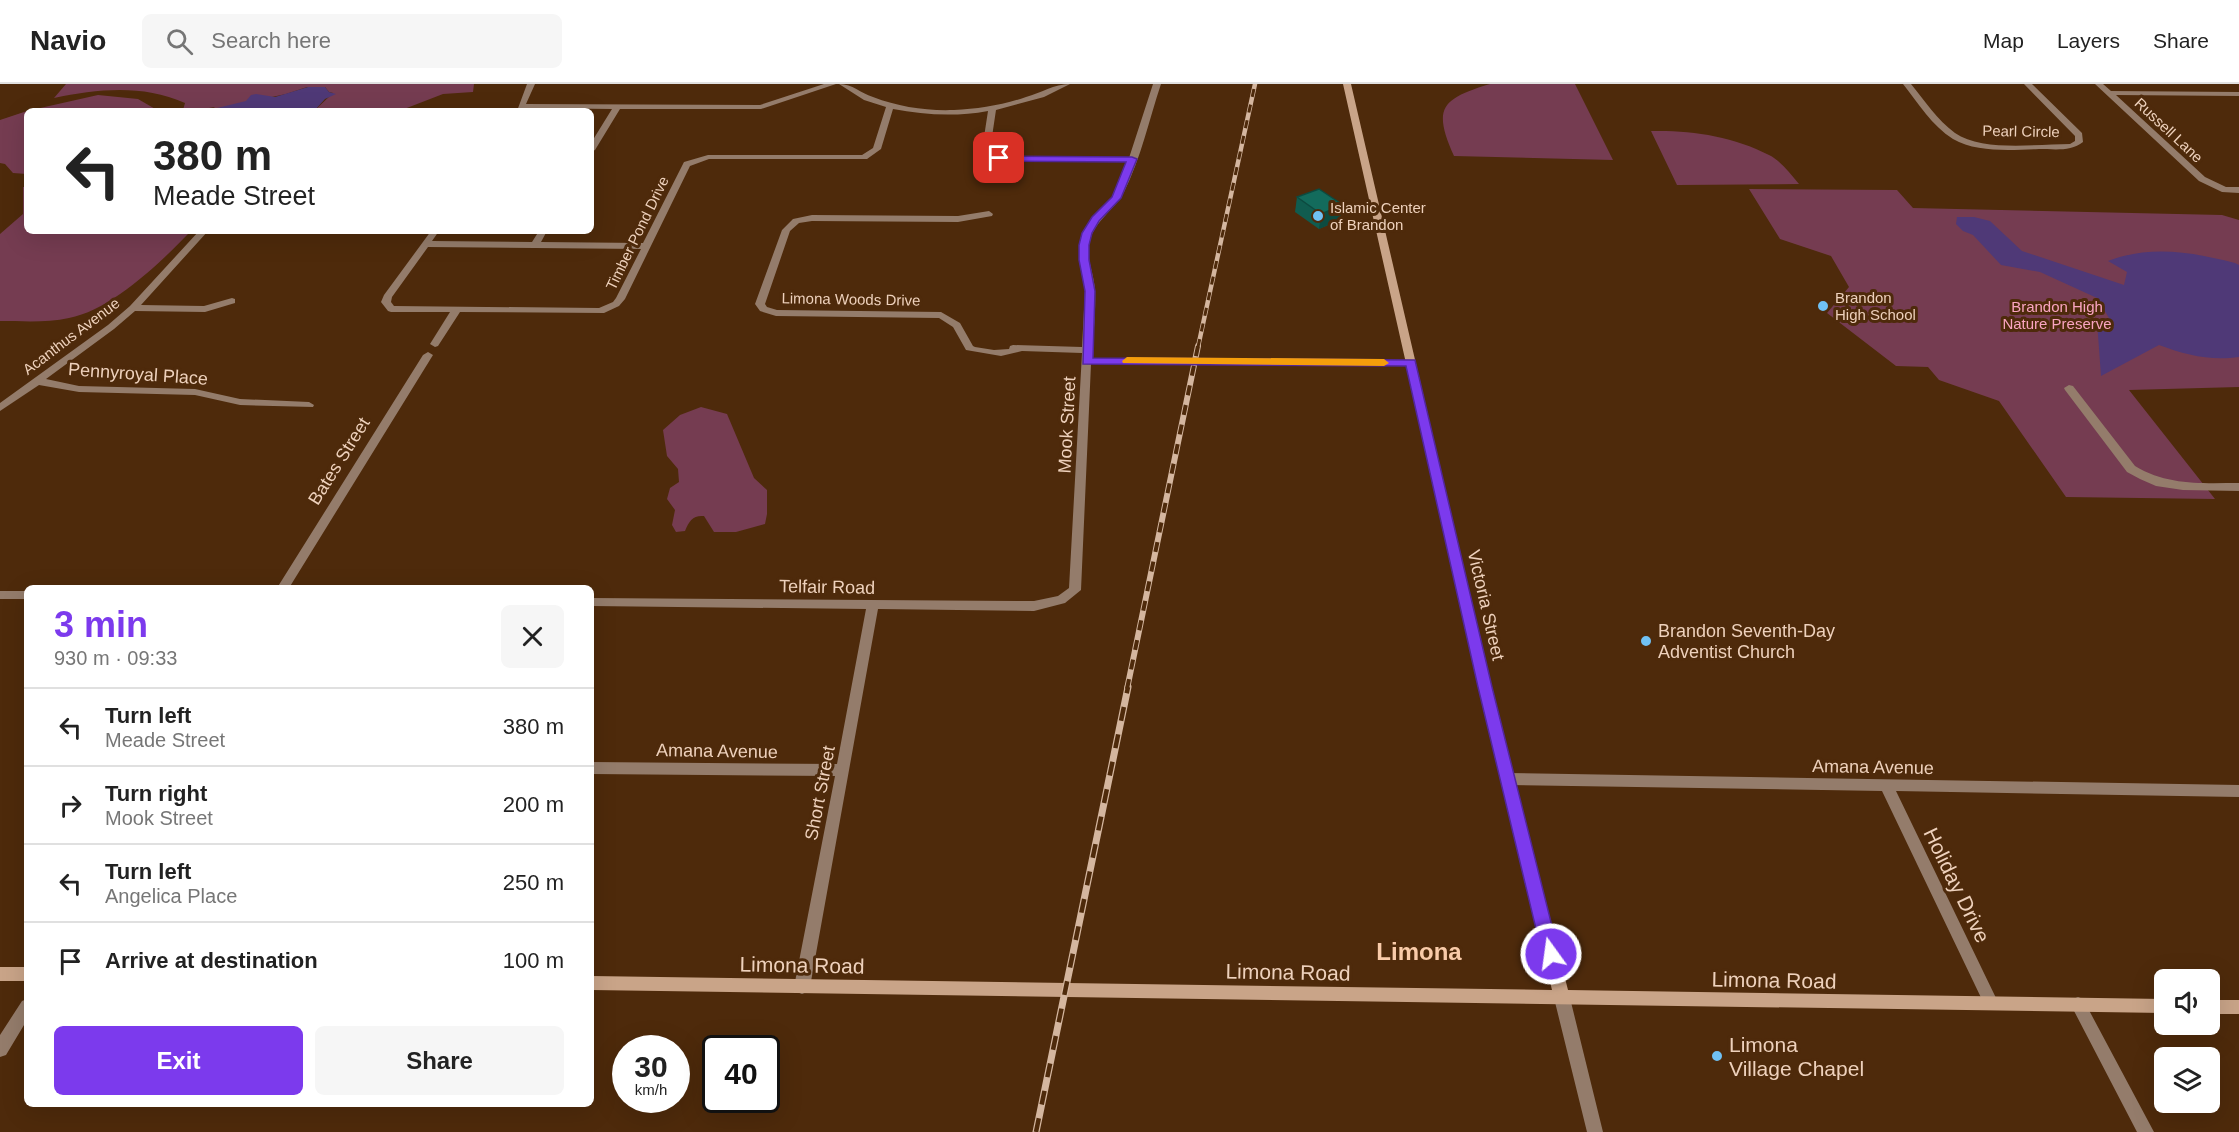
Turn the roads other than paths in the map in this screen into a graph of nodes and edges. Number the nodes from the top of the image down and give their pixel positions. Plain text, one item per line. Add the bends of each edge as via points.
1 (531, 84) edge
2 (832, 84) edge
3 (843, 84) edge
4 (1066, 84) edge
5 (1157, 84) edge
6 (1347, 84) edge
7 (1907, 84) edge
8 (2028, 84) edge
9 (2099, 84) edge
10 (2109, 93) junction
11 (2239, 94) edge
12 (890, 106) junction
13 (617, 107) junction
14 (521, 108) edge
15 (569, 108) edge
16 (992, 109) junction
17 (594, 145) edge
18 (1132, 159) junction
19 (2239, 190) edge
20 (989, 214) dead end
21 (201, 234) edge
22 (433, 234) edge
23 (541, 234) edge
24 (426, 244) junction
25 (535, 245) junction
26 (645, 246) junction
27 (232, 301) dead end
28 (133, 309) junction
29 (456, 311) junction
30 (435, 344) dead end
31 (428, 355) dead end
32 (1087, 356) junction
33 (1411, 363) junction
34 (37, 381) junction
35 (2069, 388) dead end
36 (309, 405) dead end
37 (0, 408) edge
38 (2239, 486) edge
39 (285, 585) edge
40 (0, 595) edge
41 (24, 595) edge
42 (1061, 600) joint
43 (594, 602) edge
44 (873, 606) junction
45 (594, 768) edge
46 (842, 770) junction
47 (1507, 779) junction
48 (1886, 785) junction
49 (2239, 791) edge
50 (0, 974) edge
51 (24, 974) edge
52 (594, 983) edge
53 (802, 987) junction
54 (1562, 998) junction
55 (1991, 1003) junction
56 (2078, 1004) junction
57 (2154, 1006) edge
58 (2220, 1007) edge
59 (2239, 1007) edge
60 (24, 1011) edge
61 (0, 1049) edge
62 (1595, 1132) edge
63 (2146, 1132) edge

1 - 14 street
2 - 13 street via 761,108
3 - 12 street
4 - 16 street
5 - 18 street, Mook Street
6 - 33 street, Victoria Street
7 - 8 street, Pearl Circle via 1959,139 1986,146 2071,146 2079,142 2079,135
9 - 10 street, Russell Lane
10 - 11 street
10 - 19 street, Russell Lane via 2202,179 2225,190
12 - 16 street via 943,112
12 - 26 street, Timber Pond Drive via 878,149 864,157 693,160 684,167
13 - 15 street
13 - 17 street
16 - 18 street via 986,150 993,157
18 - 32 street, Mook Street via 1116,198 1096,219 1085,239 1084,260 1090,291
20 - 32 street, Limona Woods Drive via 958,219 796,221 786,230 761,299 763,309 776,313 940,315 954,321 969,348
21 - 28 street, Acanthus Avenue
22 - 24 street, Timber Pond Drive
23 - 25 street
24 - 25 street
24 - 29 street, Timber Pond Drive via 387,297 387,306 398,310
25 - 26 street
26 - 29 street, Timber Pond Drive via 620,299 601,310
27 - 28 street via 205,309
28 - 34 street, Acanthus Avenue
29 - 30 street
31 - 39 street, Bates Street
32 - 33 street, Limona Woods Drive
32 - 42 street, Mook Street via 1075,590
33 - 47 street, Victoria Street
34 - 36 street, Pennyroyal Place via 79,389 195,392 240,402
34 - 37 street, Acanthus Avenue
35 - 38 street via 2131,469 2145,479 2164,486
40 - 41 street
42 - 44 street, Telfair Road via 1034,606
43 - 44 street, Telfair Road
44 - 46 street, Short Street
45 - 46 street, Amana Avenue
46 - 53 street, Short Street
47 - 48 street, Amana Avenue
47 - 54 street, Victoria Street
48 - 49 street, Amana Avenue
48 - 55 street, Holiday Drive
50 - 51 street
52 - 53 street, Limona Road
53 - 54 street, Limona Road
54 - 55 street, Limona Road
54 - 62 street, Victoria Street
55 - 56 street, Limona Road
56 - 57 street, Limona Road
56 - 63 street
58 - 59 street
60 - 61 street

